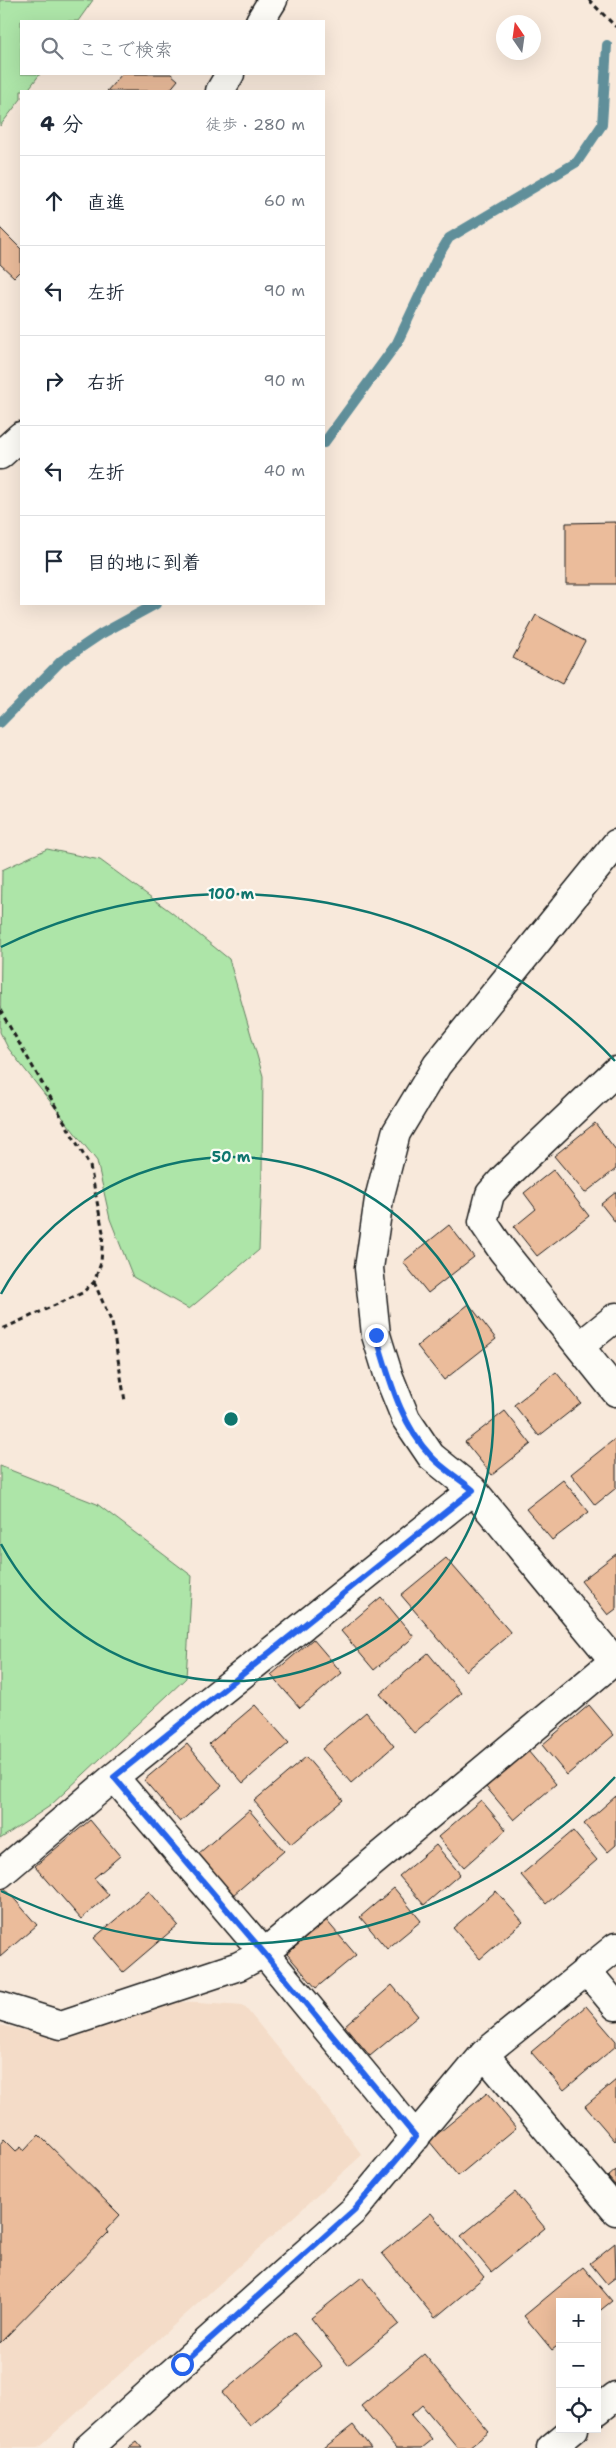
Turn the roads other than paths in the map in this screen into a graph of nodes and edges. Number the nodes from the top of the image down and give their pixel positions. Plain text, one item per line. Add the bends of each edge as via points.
1 (273, 0) edge
2 (261, 20) edge
3 (229, 75) edge
4 (221, 90) edge
5 (20, 437) edge
6 (0, 455) edge
7 (616, 844) edge
8 (616, 1071) edge
9 (616, 1317) edge
10 (580, 1346) junction
11 (616, 1392) edge
12 (473, 1490) junction
13 (615, 1662) edge
14 (114, 1777) junction
15 (0, 1874) edge
16 (616, 1947) edge
17 (264, 1953) junction
18 (586, 1970) junction
19 (0, 2006) edge
20 (616, 2006) edge
21 (484, 2054) junction
22 (416, 2137) junction
23 (616, 2211) edge
24 (616, 2396) edge
25 (601, 2408) edge
26 (569, 2433) edge
27 (88, 2448) edge
28 (551, 2448) edge

1 - 2 street
3 - 4 street
5 - 6 street
7 - 12 street via 437,1065 396,1133 379,1199 369,1268 376,1335 389,1377 406,1419 431,1456
8 - 10 street via 490,1194 483,1222
9 - 10 street
10 - 11 street
12 - 13 street
12 - 14 street
13 - 17 street
14 - 15 street
14 - 17 street
16 - 18 street
17 - 19 street via 239,1966 61,2025
17 - 22 street
18 - 20 street
18 - 21 street
21 - 22 street
21 - 23 street
22 - 27 street via 354,2210
24 - 25 street
26 - 28 street

